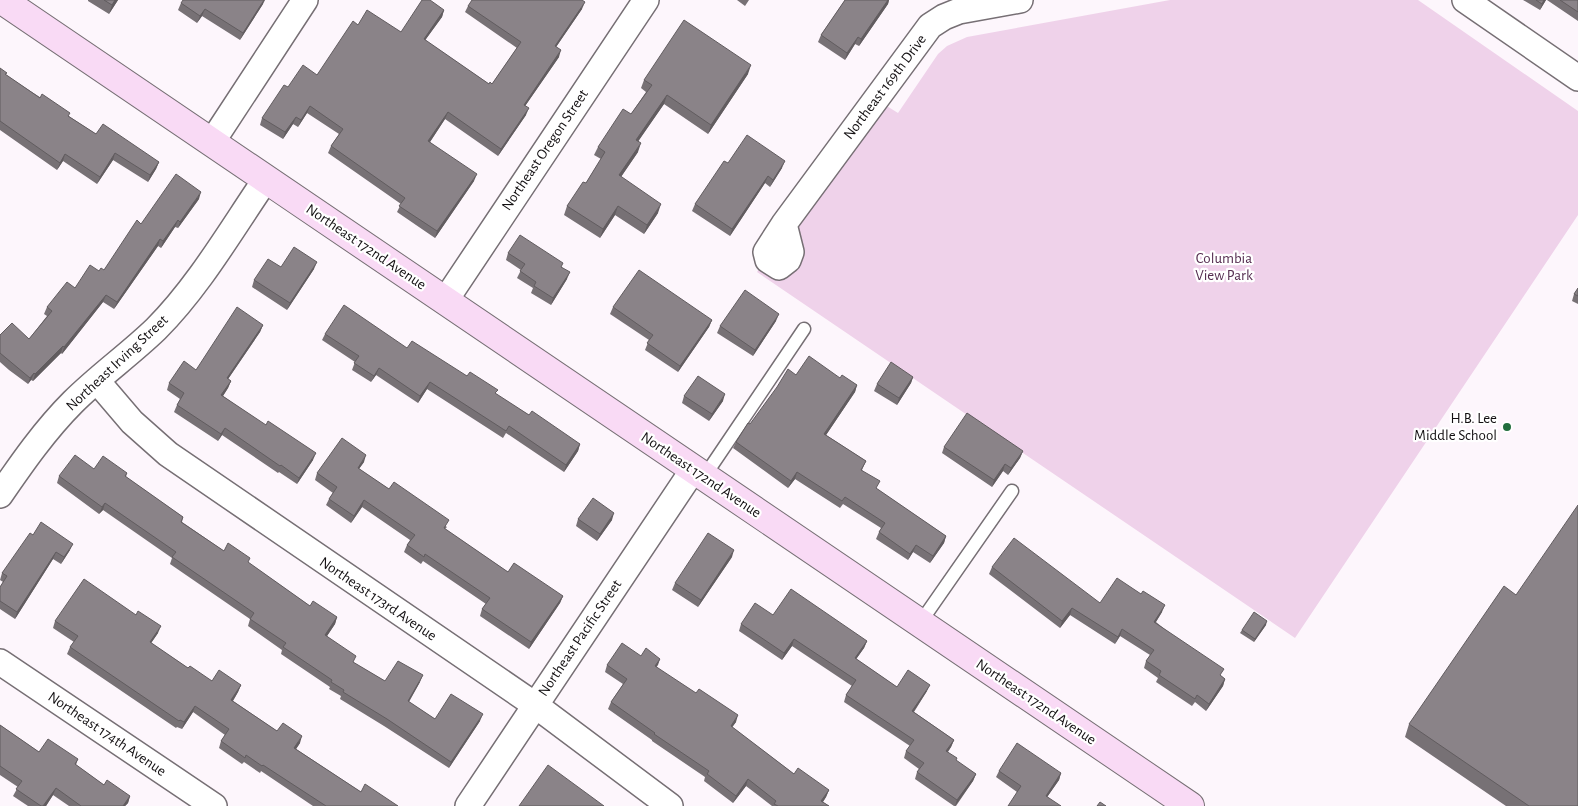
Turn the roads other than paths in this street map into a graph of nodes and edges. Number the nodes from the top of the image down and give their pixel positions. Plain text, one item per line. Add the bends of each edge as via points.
1 (2, 0) edge
2 (305, 0) edge
3 (646, 0) edge
4 (1020, 0) edge
5 (1465, 0) edge
6 (1578, 78) edge
7 (212, 142) junction
8 (266, 179) junction
9 (784, 224) dead end
10 (444, 301) junction
11 (804, 329) dead end
12 (97, 381) junction
13 (698, 473) junction
14 (1012, 490) dead end
15 (0, 495) edge
16 (920, 623) junction
17 (0, 662) edge
18 (535, 705) junction
19 (214, 806) edge
20 (468, 806) edge
21 (670, 806) edge
22 (1190, 806) edge

1 - 7 street, Northeast 172nd Avenue
2 - 7 street
3 - 10 street, Northeast Oregon Street
4 - 9 street, Northeast 169th Drive via 959,11 930,26
5 - 6 street
7 - 8 street, Northeast 172nd Avenue
8 - 10 street, Northeast 172nd Avenue
8 - 12 street, Northeast Irving Street via 182,300 156,329
10 - 13 street, Northeast 172nd Avenue
11 - 13 lane
12 - 15 street, Northeast Irving Street via 55,422
12 - 18 street, Northeast 173rd Avenue via 132,422 168,454
13 - 16 street, Northeast 172nd Avenue
13 - 18 street, Northeast Pacific Street
14 - 16 lane
16 - 22 street, Northeast 172nd Avenue
17 - 19 street, Northeast 174th Avenue
18 - 20 street, Northeast Pacific Street
18 - 21 street, Northeast 173rd Avenue

